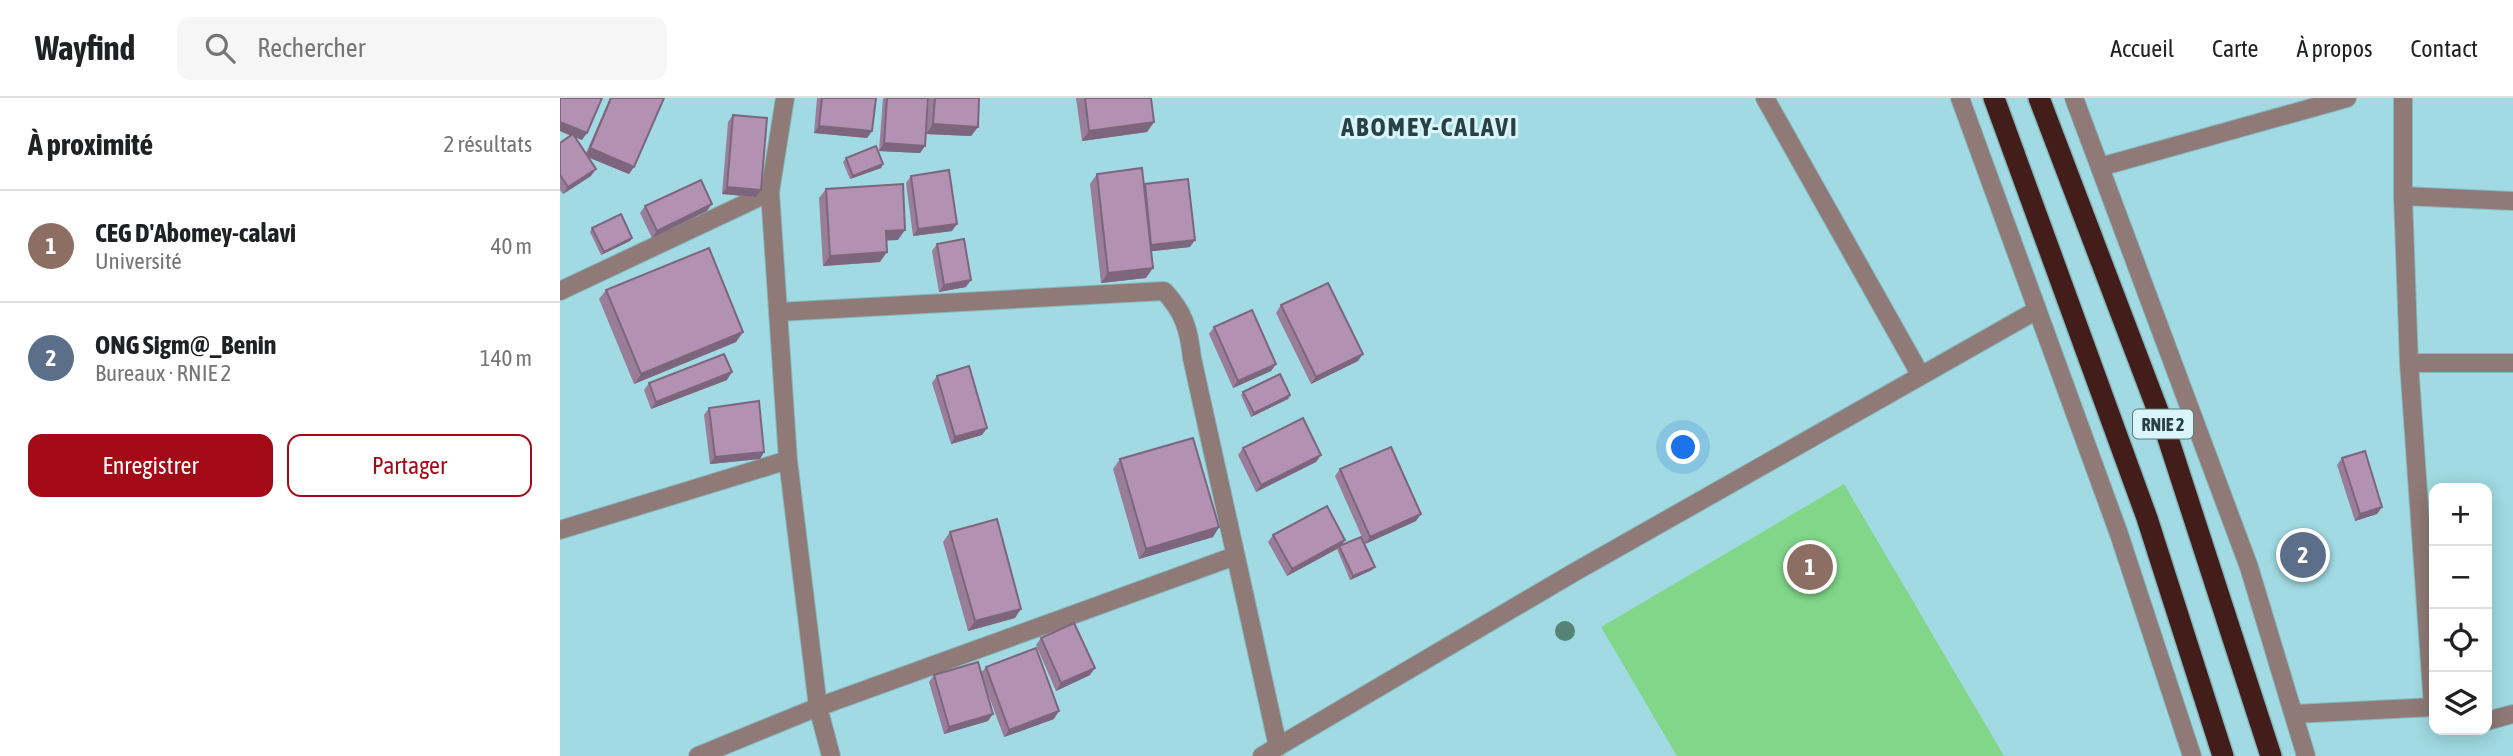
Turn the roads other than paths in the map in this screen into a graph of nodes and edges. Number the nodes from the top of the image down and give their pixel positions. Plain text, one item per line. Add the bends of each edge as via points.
1 (785, 98) edge
2 (1765, 98) edge
3 (1960, 98) edge
4 (1994, 98) edge
5 (2039, 98) edge
6 (2074, 98) edge
7 (2347, 98) edge
8 (2403, 98) edge
9 (2100, 167) junction
10 (770, 192) junction
11 (2403, 196) junction
12 (2513, 201) edge
13 (560, 290) edge
14 (2037, 310) junction
15 (778, 312) junction
16 (2409, 363) junction
17 (2513, 363) edge
18 (1920, 374) junction
19 (788, 460) junction
20 (560, 530) edge
21 (1236, 556) junction
22 (2431, 672) edge
23 (818, 707) junction
24 (2429, 707) edge
25 (2294, 714) junction
26 (2513, 715) edge
27 (2492, 720) edge
28 (1270, 752) edge
29 (698, 756) edge
30 (831, 756) edge
31 (2192, 756) edge
32 (2223, 756) edge
33 (2271, 756) edge
34 (2306, 756) edge

1 - 10 street
2 - 18 street
3 - 14 street
4 - 32 highway, RNIE 2 / RNIE 2 via 2147,517
5 - 33 highway, RNIE 2 / RNIE 2 via 2166,432
6 - 9 street
7 - 9 street
8 - 11 street
9 - 25 street via 2249,567
10 - 13 street
10 - 15 street
11 - 12 street
11 - 16 street
14 - 18 street
14 - 31 street via 2124,547
15 - 19 street
15 - 21 street via 1164,291 1189,328
16 - 17 street
16 - 22 street
18 - 28 street
19 - 20 street
19 - 23 street
21 - 23 street
21 - 28 street
23 - 29 street
23 - 30 street
24 - 25 street
25 - 34 street
26 - 27 street

